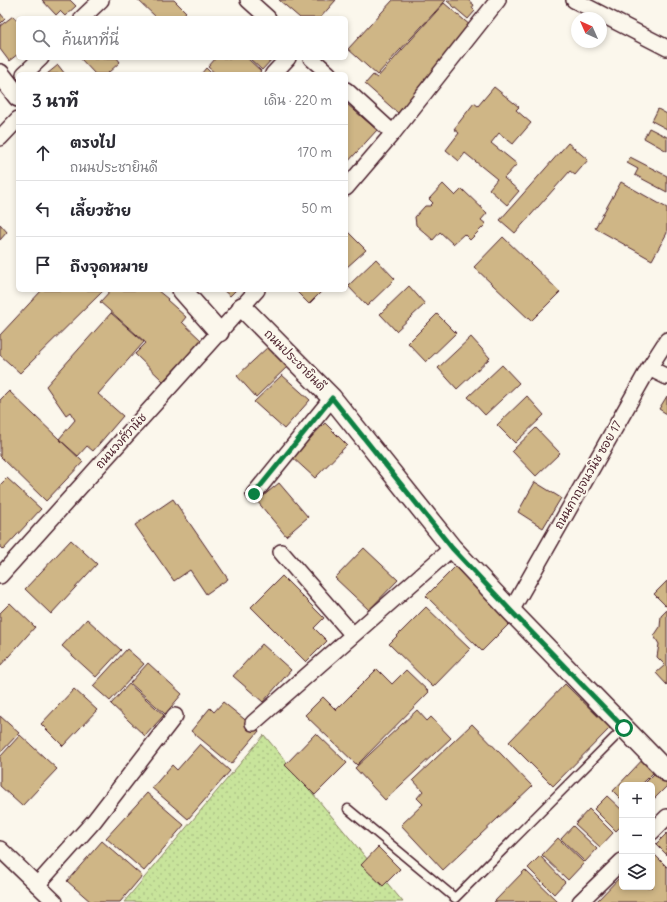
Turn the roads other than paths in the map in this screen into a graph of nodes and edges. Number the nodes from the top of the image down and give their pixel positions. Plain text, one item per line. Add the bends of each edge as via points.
1 (101, 0) edge
2 (248, 0) edge
3 (498, 0) edge
4 (574, 0) edge
5 (84, 16) edge
6 (266, 16) edge
7 (667, 48) edge
8 (39, 60) edge
9 (286, 60) edge
10 (313, 60) edge
11 (26, 72) edge
12 (275, 72) edge
13 (327, 72) edge
14 (348, 92) edge
15 (16, 121) edge
16 (393, 133) junction
17 (0, 138) edge
18 (348, 186) edge
19 (184, 292) edge
20 (255, 292) edge
21 (242, 307) junction
22 (220, 332) junction
23 (667, 340) edge
24 (649, 368) junction
25 (667, 377) edge
26 (332, 398) junction
27 (254, 494) dead end
28 (452, 548) junction
29 (281, 552) dead end
30 (0, 576) edge
31 (511, 611) junction
32 (353, 635) junction
33 (175, 716) dead end
34 (253, 723) dead end
35 (624, 728) junction
36 (667, 772) edge
37 (348, 808) dead end
38 (667, 817) edge
39 (655, 829) edge
40 (0, 849) edge
41 (619, 864) edge
42 (37, 885) junction
43 (55, 902) edge
44 (580, 902) edge

1 - 5 street
2 - 6 street
3 - 16 street
4 - 7 street
8 - 11 street
9 - 12 street
10 - 13 street
14 - 16 street
15 - 17 street
16 - 18 street
19 - 22 street
20 - 21 street, ถนนวงศ์วานิช
21 - 22 street, ถนนวงศ์วานิช
21 - 26 street, ถนนประชายินดี
22 - 30 street, ถนนวงศ์วานิช
23 - 24 street, ถนนกาญจนวนิช ซอย 17
24 - 25 street
24 - 31 street, ถนนกาญจนวนิช ซอย 17
26 - 27 street
26 - 28 street, ถนนประชายินดี
28 - 31 street, ถนนประชายินดี
28 - 32 street
29 - 32 street
31 - 35 street, ถนนประชายินดี
32 - 34 street
33 - 42 street via 94,821
35 - 36 street, ถนนประชายินดี
35 - 37 lane via 455,898
38 - 39 street
40 - 42 street
41 - 44 street
42 - 43 street

